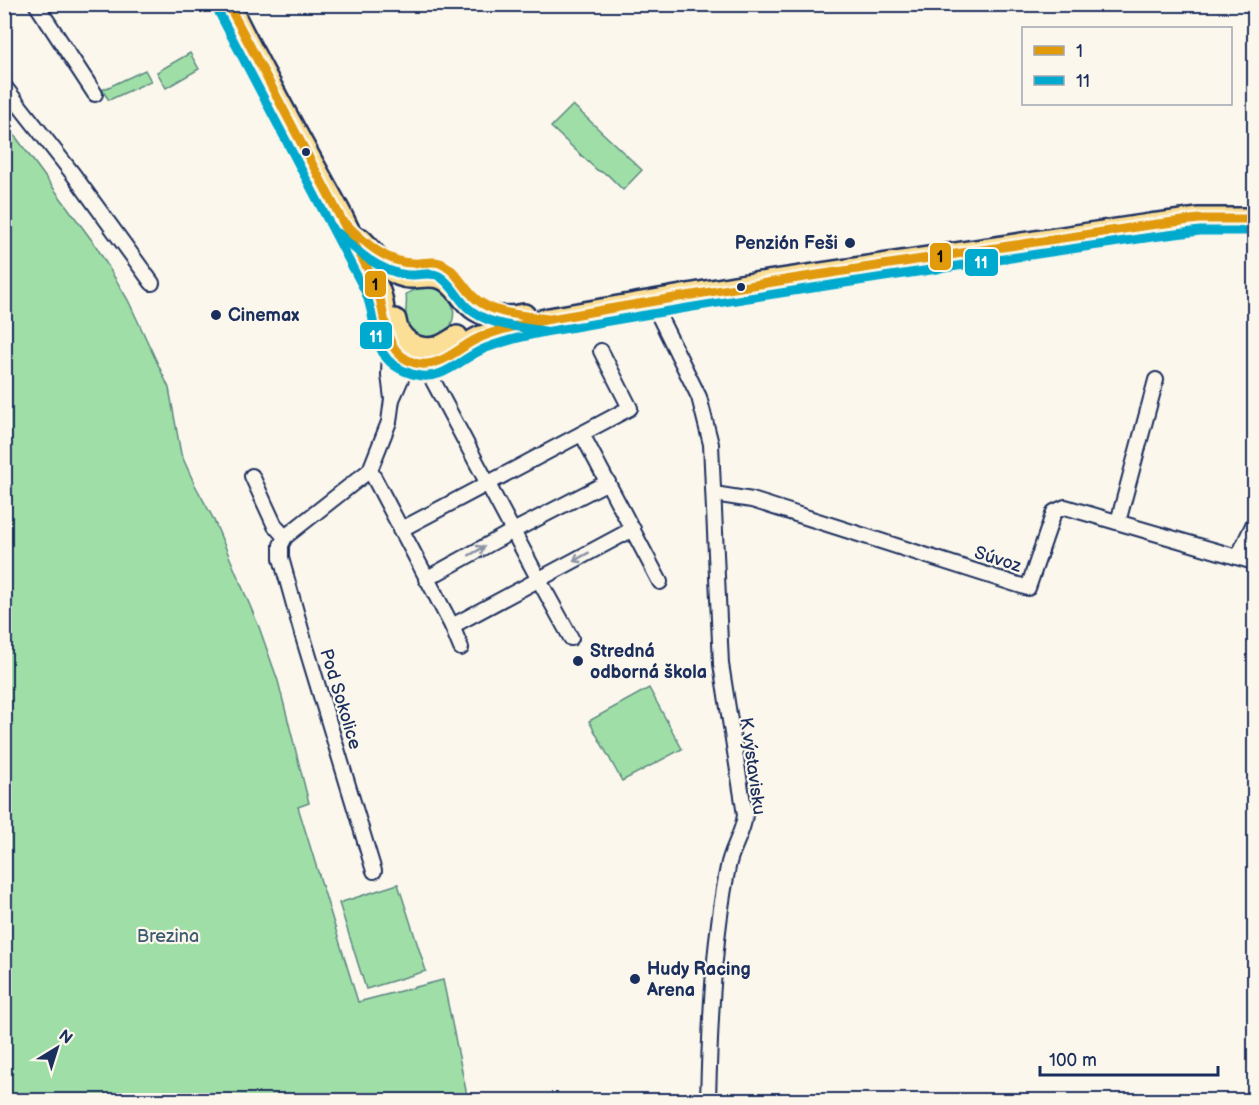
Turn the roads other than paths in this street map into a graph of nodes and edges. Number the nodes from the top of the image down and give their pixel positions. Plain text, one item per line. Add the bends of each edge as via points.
1 (36, 4) edge
2 (228, 4) edge
3 (4, 86) edge
4 (95, 94) dead end
5 (1254, 219) edge
6 (361, 246) junction
7 (454, 272) junction
8 (409, 277) junction
9 (152, 283) dead end
10 (393, 294) junction
11 (463, 298) junction
12 (656, 301) junction
13 (384, 314) junction
14 (521, 321) junction
15 (453, 339) junction
16 (390, 344) junction
17 (601, 351) dead end
18 (418, 365) junction
19 (1156, 380) dead end
20 (392, 399) junction
21 (582, 434) junction
22 (370, 470) junction
23 (252, 476) dead end
24 (608, 482) junction
25 (488, 483) junction
26 (714, 495) junction
27 (1118, 522) junction
28 (1254, 523) edge
29 (633, 529) junction
30 (400, 530) junction
31 (513, 531) junction
32 (285, 537) junction
33 (1238, 557) junction
34 (1254, 562) edge
35 (426, 579) junction
36 (539, 580) junction
37 (660, 582) dead end
38 (452, 626) junction
39 (572, 638) dead end
40 (461, 648) dead end
41 (374, 871) dead end
42 (708, 1101) edge

1 - 4 street
2 - 6 main road via 274,95
3 - 9 street
5 - 12 main road via 1199,219 1150,225
6 - 7 main road via 409,263 442,263
6 - 8 main road via 390,270
6 - 10 main road
6 - 13 main road via 366,269 381,293
7 - 11 main road
7 - 14 main road via 475,298
8 - 10 main road
8 - 11 main road via 442,278
10 - 13 main road
10 - 18 main road via 395,325
11 - 14 main road via 471,308
11 - 15 main road via 464,321
12 - 14 main road
12 - 26 street, K výstavisku via 659,316 694,382 704,411 711,444
13 - 16 main road via 384,330
14 - 15 main road via 482,327
14 - 18 main road via 472,341 450,358
15 - 18 main road via 434,348
16 - 18 main road
16 - 20 street
17 - 21 street via 630,408
18 - 20 street
18 - 25 street
19 - 27 street
20 - 22 street via 389,422
21 - 24 street
21 - 25 street
22 - 30 street
22 - 32 street
23 - 32 street via 275,526
24 - 29 street
24 - 31 street
25 - 30 street
25 - 31 street
26 - 27 street, Súvoz via 752,501 1028,588 1053,512 1065,507
26 - 42 street, K výstavisku via 721,664 745,815 728,867 721,921
27 - 33 street, Súvoz
28 - 33 street
29 -> 36 street
29 - 37 street
30 - 35 street
35 -> 31 street
31 - 36 street
32 - 41 street, Pod Sokolice via 281,558
33 - 34 street, Súvoz
35 - 38 street
36 - 38 street
36 - 39 street
38 - 40 street

